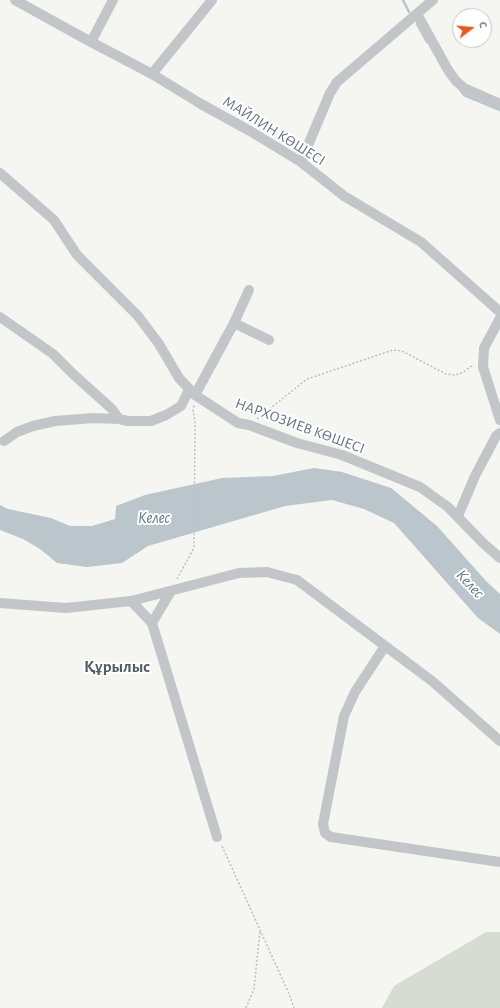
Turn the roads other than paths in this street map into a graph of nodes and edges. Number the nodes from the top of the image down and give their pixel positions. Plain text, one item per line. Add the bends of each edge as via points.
1 (15, 0) edge
2 (113, 0) edge
3 (212, 0) edge
4 (433, 0) edge
5 (417, 14) junction
6 (91, 42) junction
7 (152, 74) junction
8 (500, 104) edge
9 (301, 162) junction
10 (0, 173) edge
11 (249, 290) dead end
12 (500, 312) edge
13 (0, 317) edge
14 (500, 318) edge
15 (234, 323) junction
16 (269, 340) dead end
17 (192, 393) junction
18 (119, 419) junction
19 (500, 420) edge
20 (500, 433) edge
21 (4, 441) dead end
22 (458, 516) junction
23 (500, 558) edge
24 (171, 591) junction
25 (131, 601) junction
26 (0, 603) edge
27 (152, 623) junction
28 (385, 646) junction
29 (500, 741) edge
30 (218, 836) road end
31 (500, 862) edge

1 - 6 street, МАЙЛИН КӨШЕСІ
2 - 6 street
3 - 7 street
4 - 5 street
5 - 8 street via 456,81 464,88
5 - 9 street via 337,82
6 - 7 street, МАЙЛИН КӨШЕСІ
7 - 9 street, МАЙЛИН КӨШЕСІ
9 - 12 street, МАЙЛИН КӨШЕСІ via 344,196 421,242
10 - 17 street, НАРХОЗИЕВ КӨШЕСІ via 54,220 77,255 138,316 159,344 179,378
11 - 15 street
13 - 18 street via 53,354 112,409
14 - 19 street via 484,348 483,357 483,366
15 - 16 street
15 - 17 street
17 - 18 street via 181,406 151,421
17 - 22 street, НАРХОЗИЕВ КӨШЕСІ via 238,423 342,456 420,487
18 - 21 street via 55,421 33,426
20 - 22 street via 475,476
22 - 23 street, НАРХОЗИЕВ КӨШЕСІ
24 - 25 street
24 - 27 street
24 - 28 street via 239,574 267,572 297,580
25 - 26 street via 66,608
25 - 27 street
27 - 30 street
28 - 29 street via 432,681
28 - 31 street via 355,692 344,716 323,824 325,833 331,837

